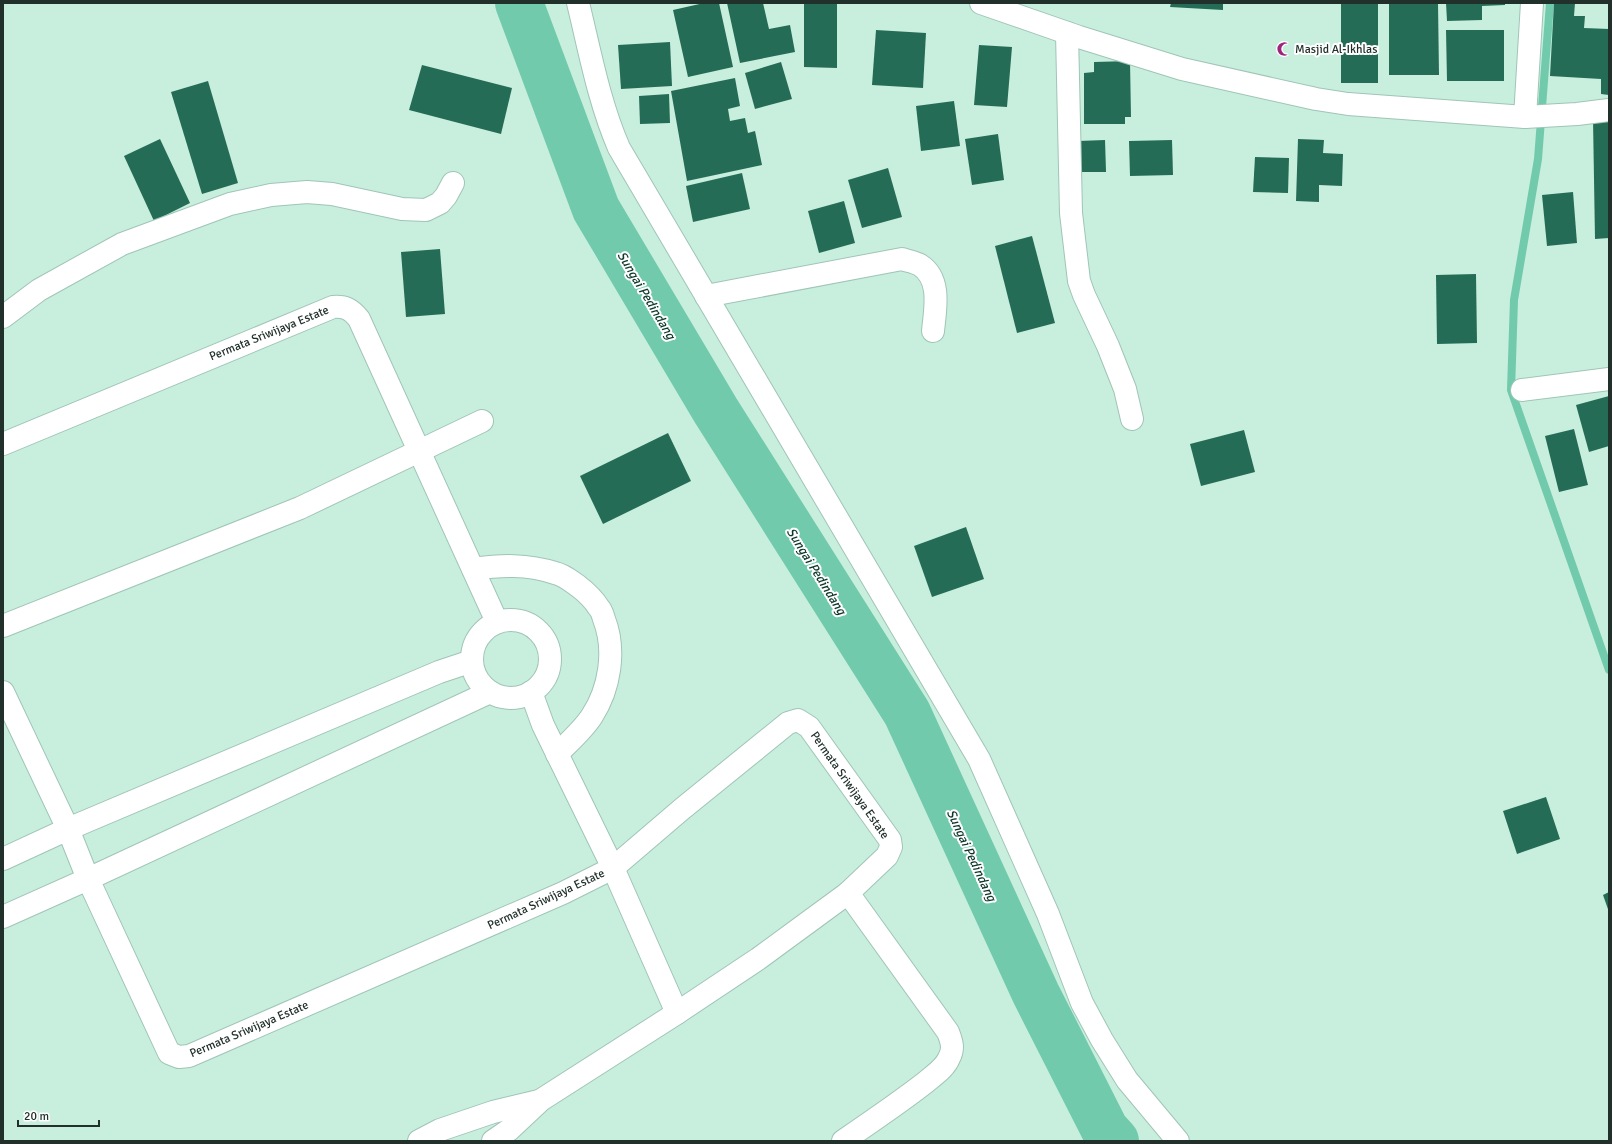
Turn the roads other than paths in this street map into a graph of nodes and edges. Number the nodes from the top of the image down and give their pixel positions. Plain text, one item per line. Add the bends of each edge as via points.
1 (578, 3) edge
2 (981, 3) edge
3 (1532, 3) edge
4 (1029, 11) edge
5 (1067, 33) junction
6 (1609, 110) edge
7 (1525, 117) junction
8 (453, 183) dead end
9 (706, 296) junction
10 (3, 317) edge
11 (933, 331) dead end
12 (1609, 379) edge
13 (1522, 390) dead end
14 (1132, 419) dead end
15 (482, 421) dead end
16 (3, 444) edge
17 (418, 451) junction
18 (473, 569) junction
19 (497, 622) junction
20 (3, 626) edge
21 (472, 661) junction
22 (3, 692) edge
23 (490, 692) junction
24 (531, 692) junction
25 (557, 754) junction
26 (68, 829) junction
27 (3, 859) edge
28 (613, 868) junction
29 (88, 879) junction
30 (848, 893) junction
31 (3, 917) edge
32 (677, 1013) junction
33 (541, 1100) junction
34 (419, 1141) edge
35 (493, 1141) edge
36 (844, 1141) edge
37 (1178, 1141) edge

1 - 9 street via 603,101 619,148
2 - 4 street
3 - 7 street
4 - 5 street
5 - 7 street via 1182,69 1316,99 1348,104
5 - 14 street via 1071,213 1079,281 1125,389
6 - 7 street
8 - 10 street via 440,202 426,210 402,209 332,194 307,192 271,195 230,204 122,244 39,290
9 - 11 street via 902,259 920,264 931,277 936,302
9 - 37 street via 979,759 1048,914 1082,1003 1102,1040 1127,1080
12 - 13 street
15 - 17 street
16 - 17 street, Permata Sriwijaya Estate via 333,307 342,306 349,308 359,319
17 - 18 street, Permata Sriwijaya Estate
17 - 20 street via 300,508
18 - 19 street, Permata Sriwijaya Estate
18 - 25 street via 498,565 526,566 556,573 575,583 600,609 609,631 611,653 602,699 579,733
19 - 21 street via 478,637 473,648
19 - 24 street via 513,619 529,624 542,634 548,649 549,665 542,681
21 - 23 street via 474,672
21 - 26 street via 439,672
22 - 26 street, Permata Sriwijaya Estate
23 - 24 street via 510,697
23 - 29 street
24 - 25 street
25 - 28 street
26 - 27 street
26 - 29 street, Permata Sriwijaya Estate
28 - 29 street, Permata Sriwijaya Estate via 555,896 183,1057 169,1053
28 - 30 street, Permata Sriwijaya Estate via 682,808 788,723 798,720 809,727 890,840 888,856
28 - 32 street
29 - 31 street
30 - 32 street, Permata Sriwijaya Estate via 758,960
30 - 36 street via 948,1032 953,1048 945,1066
32 - 33 street, Permata Sriwijaya Estate
33 - 34 street, Permata Sriwijaya Estate via 493,1112 440,1130
33 - 35 street, Permata Sriwijaya Estate via 509,1130

